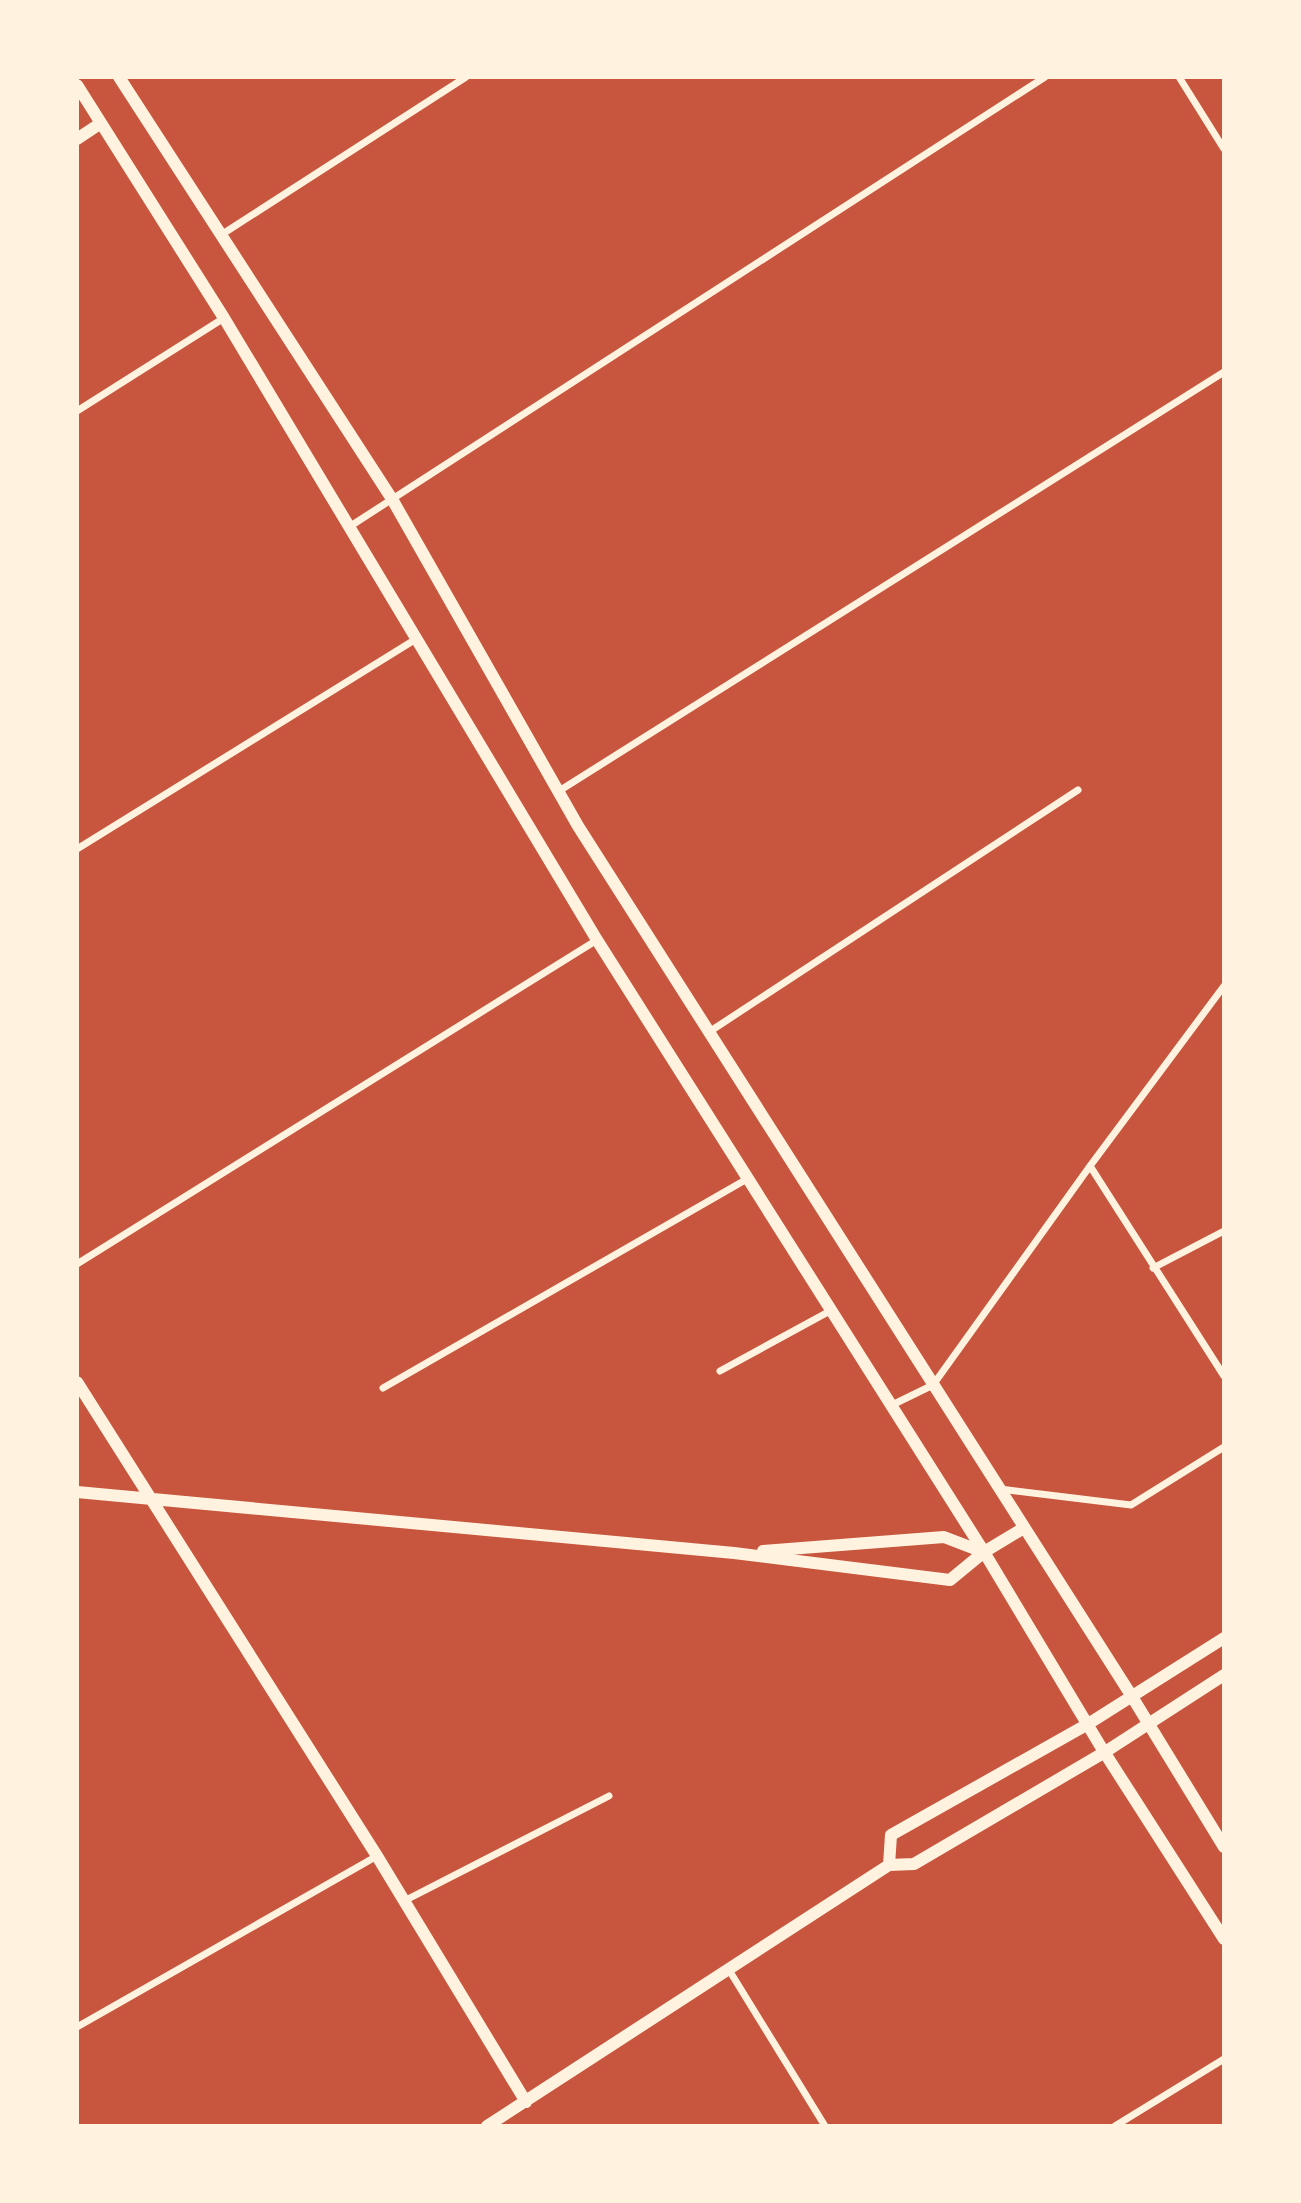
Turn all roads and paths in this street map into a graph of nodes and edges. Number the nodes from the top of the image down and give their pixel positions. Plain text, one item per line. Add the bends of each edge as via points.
1 (119, 77) edge
2 (466, 77) edge
3 (1045, 77) edge
4 (1179, 77) edge
5 (77, 85) edge
6 (101, 123) junction
7 (77, 139) edge
8 (1224, 149) edge
9 (221, 235) junction
10 (224, 318) junction
11 (1224, 372) edge
12 (77, 411) edge
13 (392, 499) junction
14 (349, 527) junction
15 (416, 639) junction
16 (1078, 790) dead end
17 (559, 791) junction
18 (77, 849) edge
19 (597, 940) junction
20 (1224, 986) edge
21 (709, 1032) junction
22 (1090, 1166) junction
23 (747, 1179) junction
24 (1224, 1231) edge
25 (77, 1264) edge
26 (1153, 1268) junction
27 (831, 1311) junction
28 (720, 1371) dead end
29 (1224, 1376) edge
30 (77, 1382) edge
31 (933, 1385) junction
32 (383, 1388) dead end
33 (890, 1406) junction
34 (1224, 1447) edge
35 (999, 1489) junction
36 (77, 1493) edge
37 (151, 1499) junction
38 (1024, 1528) junction
39 (984, 1552) junction
40 (734, 1553) junction
41 (1224, 1638) edge
42 (1224, 1675) edge
43 (1131, 1695) junction
44 (1148, 1723) junction
45 (1088, 1724) junction
46 (1105, 1752) junction
47 (609, 1796) dead end
48 (1224, 1847) edge
49 (377, 1856) junction
50 (889, 1865) junction
51 (404, 1900) junction
52 (1224, 1938) edge
53 (729, 1970) junction
54 (77, 2027) edge
55 (1224, 2059) edge
56 (526, 2102) junction
57 (487, 2126) edge
58 (825, 2126) edge
59 (1115, 2126) edge

1 - 9 street
2 - 9 street
3 - 13 street
4 - 8 street
5 - 6 street
6 - 7 street
6 - 10 street
9 - 13 street
10 - 12 street
10 - 14 street
11 - 17 street
13 - 14 street
13 - 17 street
14 - 15 street
15 - 18 street
15 - 19 street
16 - 21 street
17 - 21 street
19 - 23 street
19 - 25 street
20 - 22 street
21 - 31 street
22 - 26 street
22 - 31 street
23 - 27 street
23 - 32 street
24 - 26 street
26 - 29 street
27 - 28 street
27 - 33 street
30 - 37 street
31 - 33 street
31 - 35 street
33 - 39 street
34 - 35 street via 1131,1504
35 - 38 street
36 - 37 street
37 - 40 street
37 - 49 street
38 - 39 street
38 - 43 street
39 - 40 street via 944,1537
39 - 40 street via 950,1580
39 - 45 street
41 - 43 street
42 - 44 street
43 - 44 street
43 - 45 street
44 - 46 street
44 - 48 street
45 - 46 street
45 - 50 street via 891,1835
46 - 50 street via 914,1864
46 - 52 street
47 - 51 street
49 - 51 street
49 - 54 street
50 - 53 street
51 - 56 street
53 - 56 street
53 - 58 street
55 - 59 street
56 - 57 street

